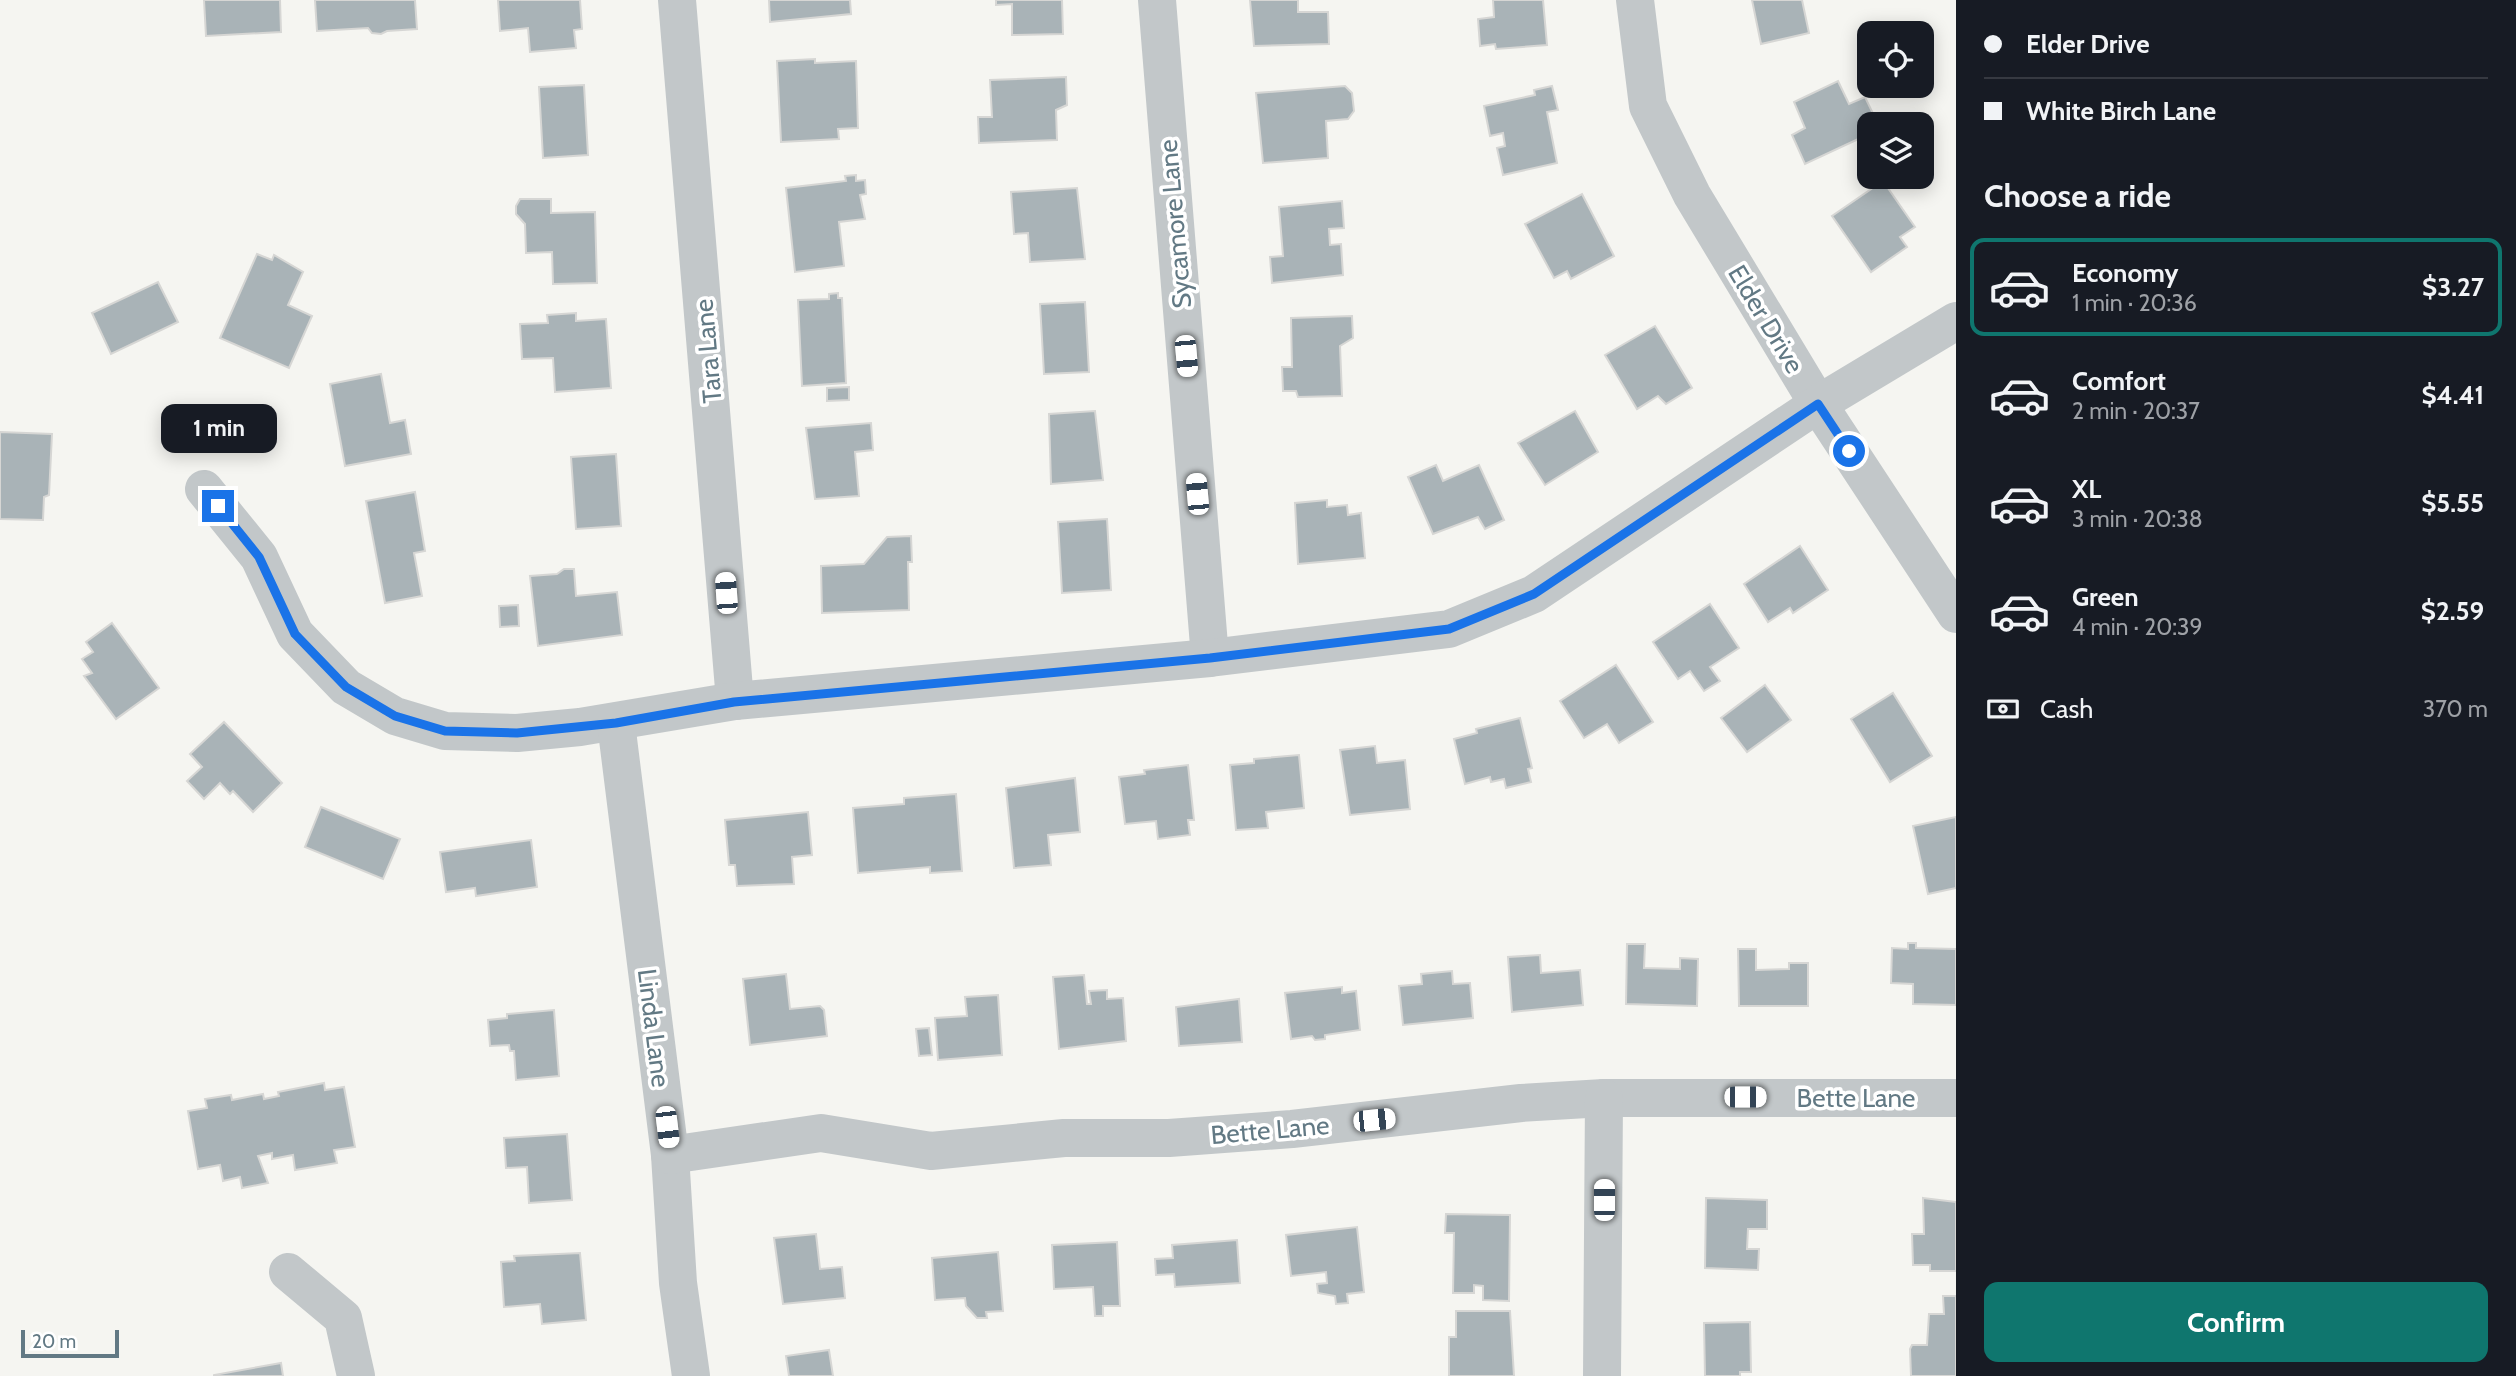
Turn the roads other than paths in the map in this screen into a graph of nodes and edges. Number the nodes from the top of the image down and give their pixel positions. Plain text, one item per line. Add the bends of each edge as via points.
1 (677, 0) edge
2 (1157, 0) edge
3 (1635, 0) edge
4 (1956, 321) edge
5 (1818, 404) junction
6 (204, 489) dead end
7 (1956, 614) edge
8 (1210, 658) junction
9 (734, 702) junction
10 (616, 723) junction
11 (1604, 1098) junction
12 (1956, 1098) edge
13 (670, 1155) junction
14 (288, 1272) dead end
15 (356, 1376) edge
16 (691, 1376) edge
17 (1602, 1376) edge

1 - 9 street, Tara Lane
2 - 8 street, Sycamore Lane
3 - 5 street, Elder Drive via 1648,106 1692,195
4 - 5 street
5 - 7 street, Elder Drive
5 - 8 street via 1534,594 1449,629
6 - 10 street via 259,557 295,634 346,687 395,716 445,731 517,733
8 - 9 street
9 - 10 street
10 - 13 street, Linda Lane
11 - 12 street, Bette Lane
11 - 13 street, Bette Lane via 1169,1138 1064,1138 931,1151 821,1133
11 - 17 street
13 - 16 street, Linda Lane via 678,1283
14 - 15 street via 343,1318

